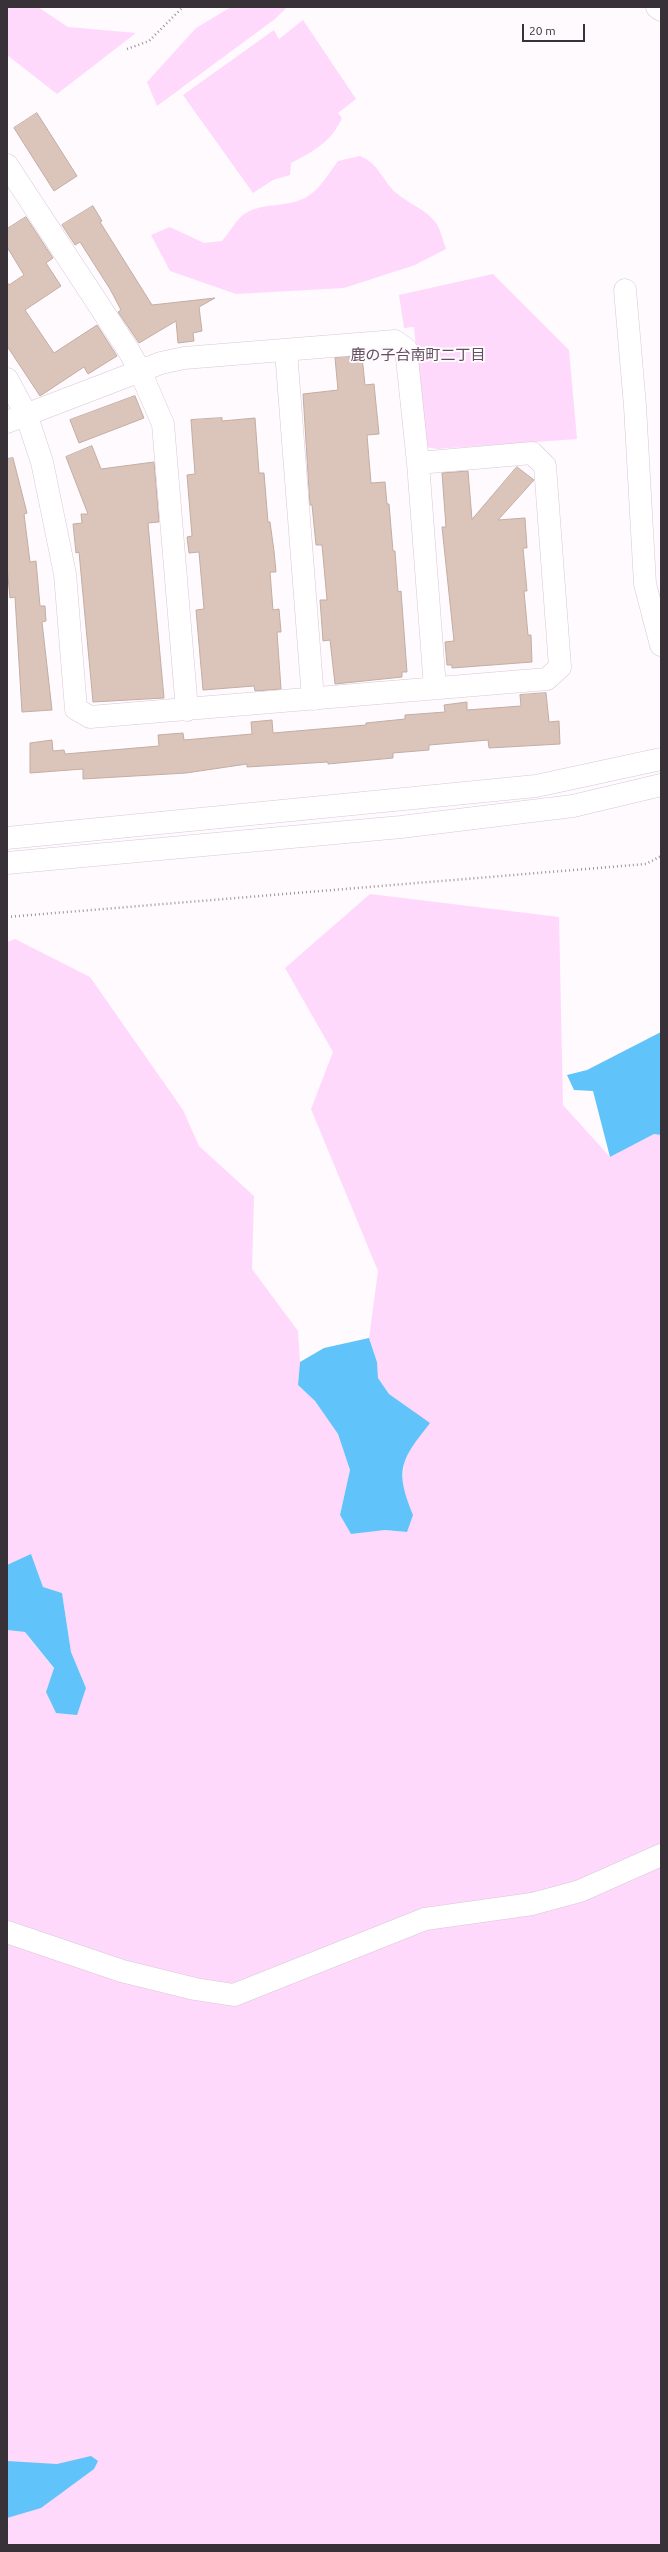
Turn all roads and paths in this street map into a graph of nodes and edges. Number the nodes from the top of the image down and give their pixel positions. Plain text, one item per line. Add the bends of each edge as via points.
1 (183, 7) edge
2 (657, 7) edge
3 (661, 10) edge
4 (127, 49) dead end
5 (7, 165) edge
6 (625, 290) dead end
7 (286, 351) junction
8 (140, 371) junction
9 (7, 379) edge
10 (17, 418) edge
11 (418, 463) junction
12 (661, 645) edge
13 (435, 688) junction
14 (314, 699) junction
15 (187, 710) junction
16 (661, 760) edge
17 (661, 785) edge
18 (7, 838) edge
19 (661, 856) edge
20 (7, 863) edge
21 (7, 917) edge
22 (661, 1855) edge
23 (7, 1932) edge

1 - 4 path via 149,41
2 - 3 street
5 - 8 street
6 - 12 street via 635,406 645,584
7 - 8 street via 184,358
7 - 11 street via 395,341 406,349
7 - 14 street
8 - 10 street
8 - 15 street via 163,424
9 - 10 street
10 - 15 street via 42,462 65,574 76,710 90,717
11 - 13 street
11 - 13 street via 532,453 545,466 560,667 547,679
13 - 14 street
14 - 15 street
16 - 18 street via 536,786
17 - 20 street via 573,806 400,827
19 - 21 path via 646,864
22 - 23 street via 580,1891 532,1904 425,1919 234,1995 195,1989 122,1971

